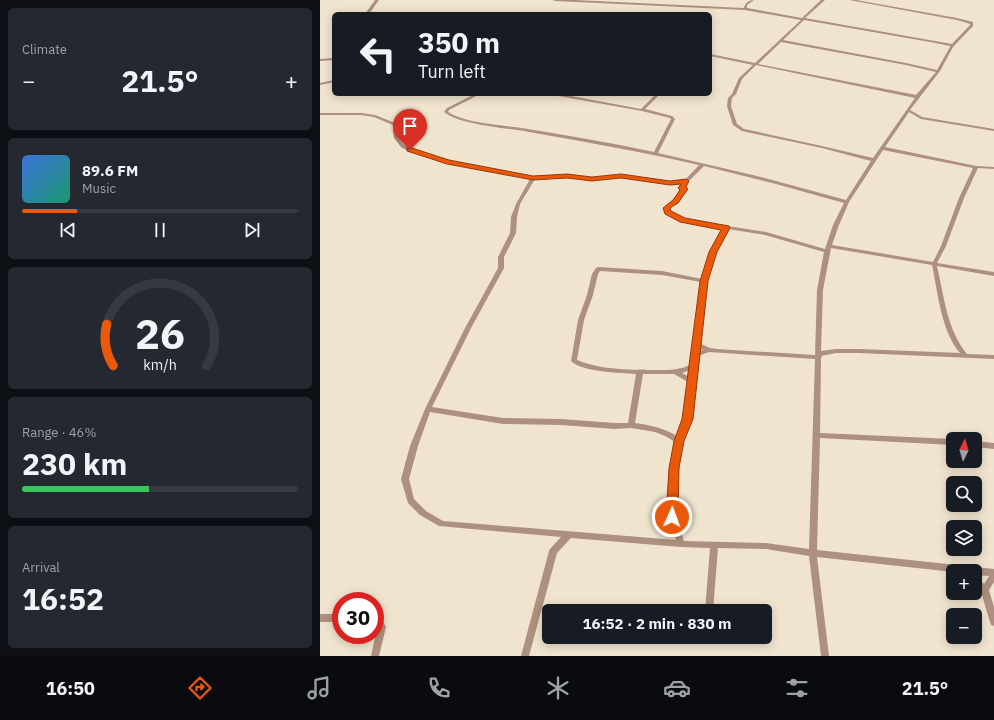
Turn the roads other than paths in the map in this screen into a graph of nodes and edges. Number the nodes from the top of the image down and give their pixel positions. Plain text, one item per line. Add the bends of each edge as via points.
1 (378, 0) edge
2 (555, 0) edge
3 (752, 0) edge
4 (823, 0) edge
5 (851, 0) edge
6 (617, 1) edge
7 (745, 9) junction
8 (369, 12) edge
9 (802, 19) junction
10 (780, 41) junction
11 (952, 47) junction
12 (712, 55) edge
13 (332, 59) edge
14 (320, 60) edge
15 (757, 64) junction
16 (938, 71) junction
17 (332, 81) edge
18 (320, 84) edge
19 (474, 96) edge
20 (563, 96) edge
21 (656, 96) edge
22 (918, 97) junction
23 (642, 110) junction
24 (909, 111) junction
25 (320, 114) edge
26 (904, 118) junction
27 (921, 118) junction
28 (994, 130) edge
29 (882, 148) junction
30 (655, 154) junction
31 (874, 160) junction
32 (703, 164) junction
33 (976, 167) junction
34 (994, 168) edge
35 (533, 178) junction
36 (686, 181) junction
37 (847, 202) junction
38 (726, 228) junction
39 (828, 249) junction
40 (934, 264) junction
41 (994, 274) edge
42 (704, 281) junction
43 (696, 344) junction
44 (709, 350) junction
45 (959, 350) junction
46 (695, 355) junction
47 (819, 355) junction
48 (954, 355) junction
49 (965, 355) junction
50 (994, 357) edge
51 (694, 366) junction
52 (640, 371) junction
53 (674, 372) junction
54 (692, 381) junction
55 (428, 409) junction
56 (631, 425) junction
57 (816, 435) junction
58 (679, 441) junction
59 (946, 442) edge
60 (982, 445) edge
61 (994, 446) edge
62 (569, 535) junction
63 (681, 544) junction
64 (714, 546) junction
65 (813, 553) junction
66 (946, 568) edge
67 (982, 572) edge
68 (994, 574) edge
69 (982, 587) edge
70 (985, 590) junction
71 (709, 604) edge
72 (320, 618) edge
73 (332, 618) edge
74 (994, 622) edge
75 (378, 644) edge
76 (375, 656) edge
77 (525, 656) edge
78 (824, 656) edge

1 - 8 street
2 - 6 street
3 - 7 street
4 - 9 street
5 - 11 street via 972,22
6 - 7 street
7 - 9 street
9 - 10 street
9 - 11 street
10 - 15 street
10 - 16 street
11 - 16 street
12 - 15 street
13 - 14 street
15 - 22 street
15 - 31 street via 740,79 730,100 732,119 738,127
16 - 22 street
17 - 18 street
19 - 30 street via 448,109 447,114 483,123
20 - 23 street
21 - 23 street
22 - 24 street
23 - 30 street via 673,119
24 - 26 street
24 - 27 street
25 - 35 street via 375,116 394,124 396,138 410,150 447,162
26 - 27 street
26 - 29 street
27 - 28 street
29 - 31 street
29 - 33 street
30 - 32 street
31 - 37 street
32 - 36 street
32 - 37 street
33 - 34 street
33 - 40 street via 965,189 948,238
35 - 36 street via 567,176 592,179 621,176 670,183
35 - 55 street via 518,204 513,234 501,257 501,268
36 - 38 street via 682,188 684,189 666,208 667,212 682,220
37 - 39 street
38 - 39 street via 766,234
38 - 42 street via 713,252
39 - 40 street
39 - 47 street via 820,290
40 - 41 street
40 - 45 street via 948,322
42 - 43 street
42 - 52 street via 662,273 604,269 596,271 581,320 574,361 580,365 612,370
43 - 44 street
43 - 46 street
44 - 46 street
44 - 47 street
45 - 48 street
45 - 49 street
46 - 51 street
47 - 48 street via 836,351
47 - 57 street
48 - 49 street
49 - 50 street
51 - 53 street
51 - 54 street
52 - 53 street
52 - 56 street
53 - 54 street
54 - 58 street via 687,419
55 - 56 street via 503,421
55 - 62 street via 405,479 411,501 423,512 442,524
56 - 58 street via 659,430
57 - 59 street
57 - 65 street
58 - 63 street via 674,468 672,517
60 - 61 street
62 - 63 street
62 - 77 street via 553,551
63 - 64 street
64 - 65 street via 766,546
64 - 71 street
65 - 66 street
65 - 78 street
67 - 68 street
68 - 70 street
69 - 70 street
70 - 74 street
72 - 73 street
75 - 76 street

